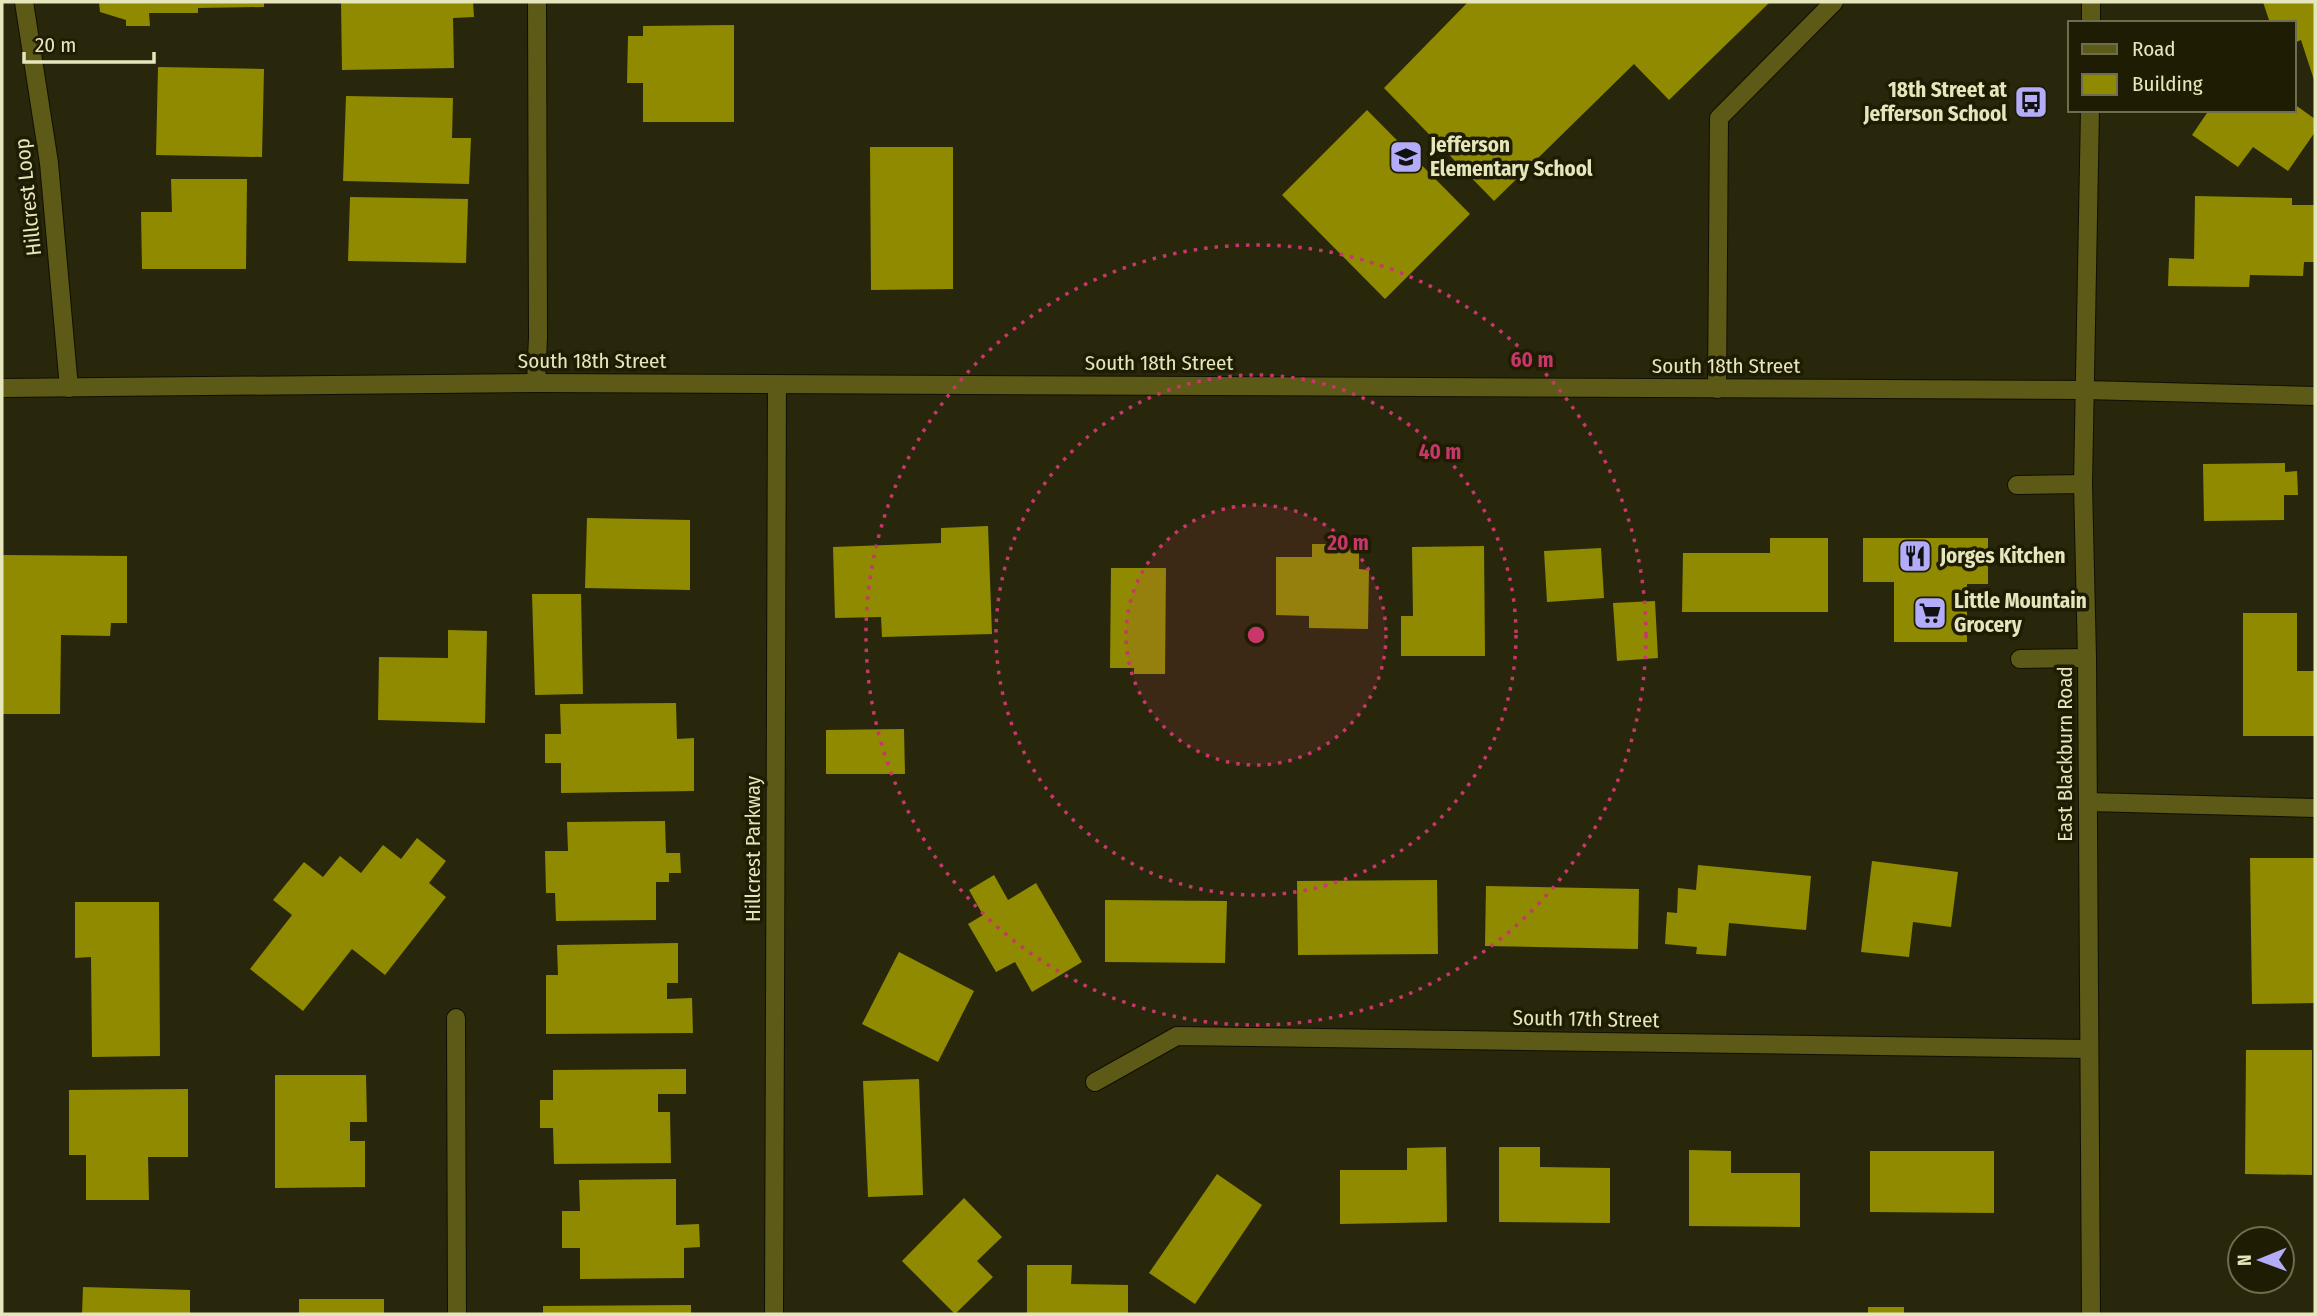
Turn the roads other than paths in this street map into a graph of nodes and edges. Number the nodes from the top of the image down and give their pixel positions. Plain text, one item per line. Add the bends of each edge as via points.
1 (24, 2) edge
2 (537, 2) edge
3 (1834, 2) edge
4 (2091, 2) edge
5 (2091, 21) edge
6 (2090, 112) edge
7 (536, 383) junction
8 (777, 384) junction
9 (2, 387) edge
10 (69, 388) junction
11 (1717, 389) junction
12 (2085, 390) junction
13 (2315, 396) edge
14 (2083, 484) junction
15 (2017, 485) dead end
16 (2087, 658) junction
17 (2020, 659) dead end
18 (2088, 802) junction
19 (2315, 808) edge
20 (456, 1018) dead end
21 (2089, 1049) junction
22 (1095, 1082) dead end
23 (457, 1314) edge
24 (775, 1314) edge
25 (2091, 1314) edge

1 - 10 street, Hillcrest Loop via 49,163
2 - 7 street
3 - 11 street via 1719,118
4 - 5 street
6 - 12 street, East Blackburn Road
7 - 8 street, South 18th Street
7 - 10 street, South 18th Street
8 - 11 street, South 18th Street
8 - 24 street, Hillcrest Parkway
9 - 10 street, South 18th Street
11 - 12 street, South 18th Street
12 - 13 street, South 18th Street
12 - 14 street, East Blackburn Road
14 - 15 street
14 - 16 street, East Blackburn Road
16 - 17 street
16 - 18 street, East Blackburn Road
18 - 19 street
18 - 21 street, East Blackburn Road
20 - 23 street
21 - 22 street, South 17th Street via 1177,1036
21 - 25 street, East Blackburn Road

